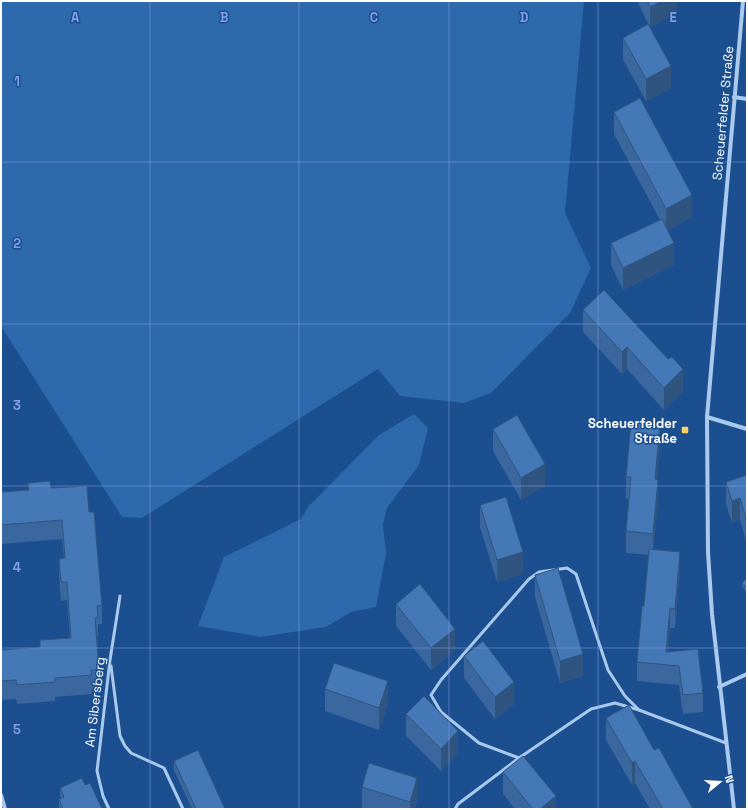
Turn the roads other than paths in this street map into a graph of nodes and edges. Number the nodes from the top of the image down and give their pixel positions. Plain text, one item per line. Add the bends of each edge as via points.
1 (744, 1) edge
2 (734, 97) junction
3 (747, 99) edge
4 (707, 417) junction
5 (747, 429) edge
6 (120, 596) dead end
7 (110, 660) junction
8 (747, 674) edge
9 (719, 687) junction
10 (639, 710) junction
11 (726, 743) junction
12 (519, 758) junction
13 (1, 795) edge
14 (5, 809) edge
15 (109, 809) edge
16 (183, 809) edge
17 (455, 809) edge
18 (734, 809) edge

1 - 2 street, Scheuerfelder Straße
2 - 3 street
2 - 4 street, Scheuerfelder Straße
4 - 5 street
4 - 9 street, Scheuerfelder Straße via 708,552
6 - 7 lane, Am Sibersberg
7 - 15 lane, Am Sibersberg via 97,771
7 - 16 lane via 120,736 132,753 164,768
8 - 9 street
9 - 11 street, Scheuerfelder Straße
10 - 11 lane
10 - 12 lane via 615,703 590,709
10 - 12 lane via 624,696 608,670 576,574 567,568 539,572 529,579 441,680 431,695 441,712 479,743
11 - 18 street, Scheuerfelder Straße
12 - 17 lane via 458,804
13 - 14 street

